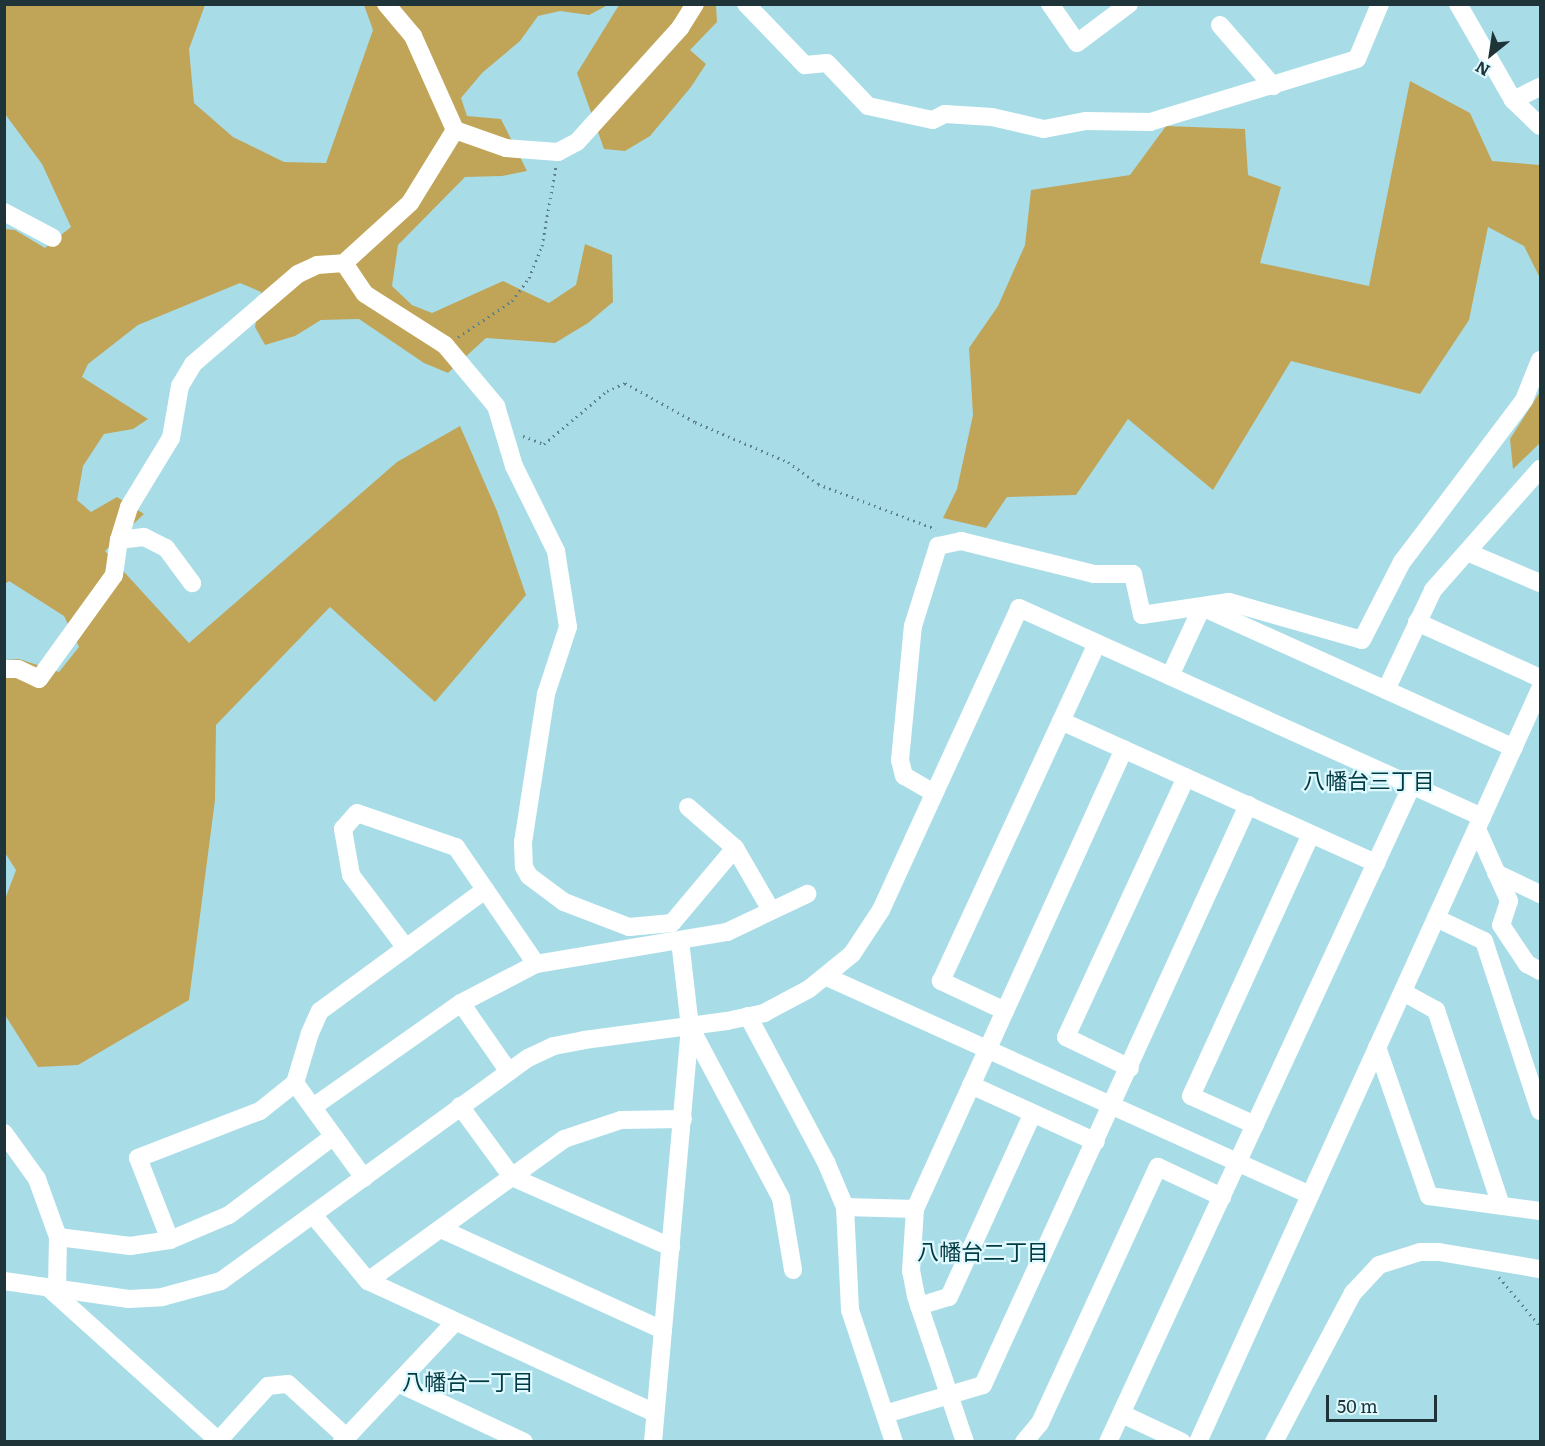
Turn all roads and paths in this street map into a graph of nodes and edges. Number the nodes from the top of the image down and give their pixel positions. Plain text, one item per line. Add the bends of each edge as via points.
1 (386, 4) edge
2 (694, 4) edge
3 (746, 4) edge
4 (1050, 4) edge
5 (1129, 4) edge
6 (1380, 4) edge
7 (1458, 4) edge
8 (1220, 25) dead end
9 (1273, 86) junction
10 (1540, 87) edge
11 (1513, 100) junction
12 (1540, 126) edge
13 (455, 130) junction
14 (558, 152) junction
15 (4, 212) edge
16 (53, 238) dead end
17 (344, 263) junction
18 (445, 345) junction
19 (1540, 360) edge
20 (501, 423) junction
21 (1540, 469) edge
22 (1534, 486) edge
23 (118, 540) junction
24 (938, 546) junction
25 (1467, 552) junction
26 (192, 583) dead end
27 (1540, 583) edge
28 (1202, 607) junction
29 (1417, 622) junction
30 (1097, 643) junction
31 (4, 669) edge
32 (1170, 676) junction
33 (1540, 678) edge
34 (1540, 689) edge
35 (1386, 690) junction
36 (1061, 720) junction
37 (1514, 748) junction
38 (1124, 749) junction
39 (1186, 777) junction
40 (1412, 785) junction
41 (934, 793) junction
42 (1248, 805) junction
43 (688, 807) dead end
44 (1479, 823) junction
45 (1311, 834) junction
46 (735, 848) junction
47 (1376, 863) junction
48 (1496, 873) junction
49 (485, 890) junction
50 (807, 894) dead end
51 (1540, 894) edge
52 (771, 910) junction
53 (1436, 918) junction
54 (680, 941) junction
55 (406, 948) junction
56 (536, 964) junction
57 (1540, 971) edge
58 (827, 977) junction
59 (1403, 992) junction
60 (461, 1004) junction
61 (1005, 1011) junction
62 (748, 1016) junction
63 (690, 1027) junction
64 (1377, 1047) junction
65 (986, 1050) junction
66 (1130, 1068) junction
67 (509, 1072) junction
68 (295, 1083) junction
69 (971, 1085) junction
70 (1539, 1104) edge
71 (460, 1106) junction
72 (1113, 1106) junction
73 (313, 1107) junction
74 (1033, 1113) junction
75 (683, 1119) junction
76 (1255, 1125) junction
77 (4, 1133) edge
78 (334, 1136) junction
79 (1096, 1142) junction
80 (1238, 1163) junction
81 (512, 1177) junction
82 (364, 1178) junction
83 (1310, 1195) junction
84 (1222, 1197) junction
85 (1500, 1205) junction
86 (845, 1208) junction
87 (915, 1209) junction
88 (1540, 1211) edge
89 (314, 1216) junction
90 (441, 1229) junction
91 (58, 1237) junction
92 (170, 1240) junction
93 (671, 1247) junction
94 (1484, 1260) junction
95 (1540, 1269) edge
96 (793, 1270) dead end
97 (4, 1281) edge
98 (368, 1281) junction
99 (53, 1289) junction
100 (919, 1306) junction
101 (454, 1323) junction
102 (1540, 1326) edge
103 (663, 1330) junction
104 (398, 1383) junction
105 (949, 1395) junction
106 (655, 1413) junction
107 (885, 1414) junction
108 (1122, 1414) junction
109 (344, 1439) edge
110 (220, 1441) edge
111 (524, 1442) edge
112 (653, 1442) edge
113 (894, 1442) edge
114 (965, 1442) edge
115 (1024, 1442) edge
116 (1108, 1442) edge
117 (1182, 1442) edge
118 (1198, 1442) edge
119 (1274, 1442) edge

1 - 13 street via 413,36
2 - 14 street via 680,28 577,142
3 - 9 street via 805,65 827,63 867,106 933,120 945,114 992,117 1044,129 1086,121 1150,122
4 - 5 street via 1077,43
6 - 9 street via 1358,59
7 - 11 street
8 - 9 street
10 - 11 street
11 - 12 street
13 - 14 street via 506,148
13 - 17 street via 410,203
14 - 18 path via 542,246 529,278 512,301
15 - 16 street
17 - 18 street via 365,294
17 - 23 street via 317,265 298,274 193,364 180,386 171,438 129,507
18 - 20 street via 496,406
19 - 28 street via 1524,400 1402,562 1362,640 1229,602
20 - 24 path via 532,442 544,444 607,391 625,383 695,422 788,462 818,484 936,529
20 - 46 street via 514,466 556,552 567,620 546,694 523,842 524,867 529,876 564,902 629,927 672,923
21 - 22 street
22 - 25 street
23 - 26 street via 144,537 166,549
23 - 31 street via 114,575 39,679 18,669
24 - 28 street via 961,541 1094,574 1132,574 1142,615
24 - 41 street via 913,626 900,760 904,776
25 - 27 street
25 - 29 street via 1433,590
28 - 32 street
28 - 35 street
29 - 33 street
29 - 35 street
30 - 32 street
30 - 36 street
30 - 41 street via 1019,608
32 - 40 street
34 - 37 street
35 - 37 street
36 - 38 street
36 - 61 street via 941,981
37 - 44 street
38 - 39 street
38 - 61 street
39 - 42 street
39 - 66 street via 1066,1037
40 - 44 street
40 - 47 street
41 - 58 street via 881,910 852,954
42 - 45 street
42 - 66 street
43 - 46 street
44 - 48 street
44 - 53 street
45 - 47 street
45 - 76 street via 1191,1096
46 - 52 street
47 - 76 street
48 - 51 street
48 - 57 street via 1509,902 1502,925 1527,963
49 - 55 street
49 - 55 street via 456,847 357,813 343,829 351,875
49 - 56 street
50 - 52 street
52 - 54 street via 727,932
53 - 59 street
53 - 70 street via 1484,941
54 - 56 street
54 - 63 street
55 - 68 street via 320,1011
56 - 60 street
58 - 62 street via 774,1007
58 - 65 street
59 - 64 street
59 - 85 street via 1436,1010
60 - 67 street
60 - 73 street
61 - 65 street
62 - 63 street
62 - 86 street via 826,1162
63 - 67 street via 555,1046
63 - 75 street
63 - 96 street via 781,1198
64 - 83 street
64 - 85 street via 1429,1196
65 - 69 street
65 - 72 street
66 - 72 street
67 - 71 street
68 - 73 street
68 - 92 street via 260,1111 138,1158
69 - 74 street
69 - 87 street
71 - 81 street
71 - 82 street
72 - 79 street
72 - 80 street
73 - 78 street
74 - 79 street
74 - 100 street via 949,1297
75 - 81 street via 621,1120 594,1127 564,1139
75 - 93 street
76 - 80 street
77 - 91 street via 37,1179
78 - 82 street
78 - 92 street via 229,1215
79 - 105 street via 983,1385
80 - 83 street
80 - 84 street
81 - 90 street
81 - 93 street
82 - 89 street
83 - 118 street
84 - 108 street
84 - 115 street via 1158,1167 1040,1423
85 - 88 street
86 - 87 street
86 - 107 street via 850,1310
87 - 100 street via 911,1271
89 - 98 street
89 - 99 street via 231,1275 196,1290 162,1298 129,1299
90 - 98 street
90 - 103 street
91 - 92 street via 130,1245
91 - 99 street
93 - 103 street
94 - 95 street
94 - 102 path
94 - 119 street via 1420,1252 1393,1259 1368,1274 1353,1293
97 - 99 street
98 - 101 street
99 - 110 street
100 - 105 street
101 - 104 street
101 - 106 street
103 - 106 street
104 - 109 street
104 - 111 street
105 - 107 street
105 - 114 street
106 - 112 street
107 - 113 street
108 - 116 street
108 - 117 street
109 - 110 street via 288,1384 268,1386

